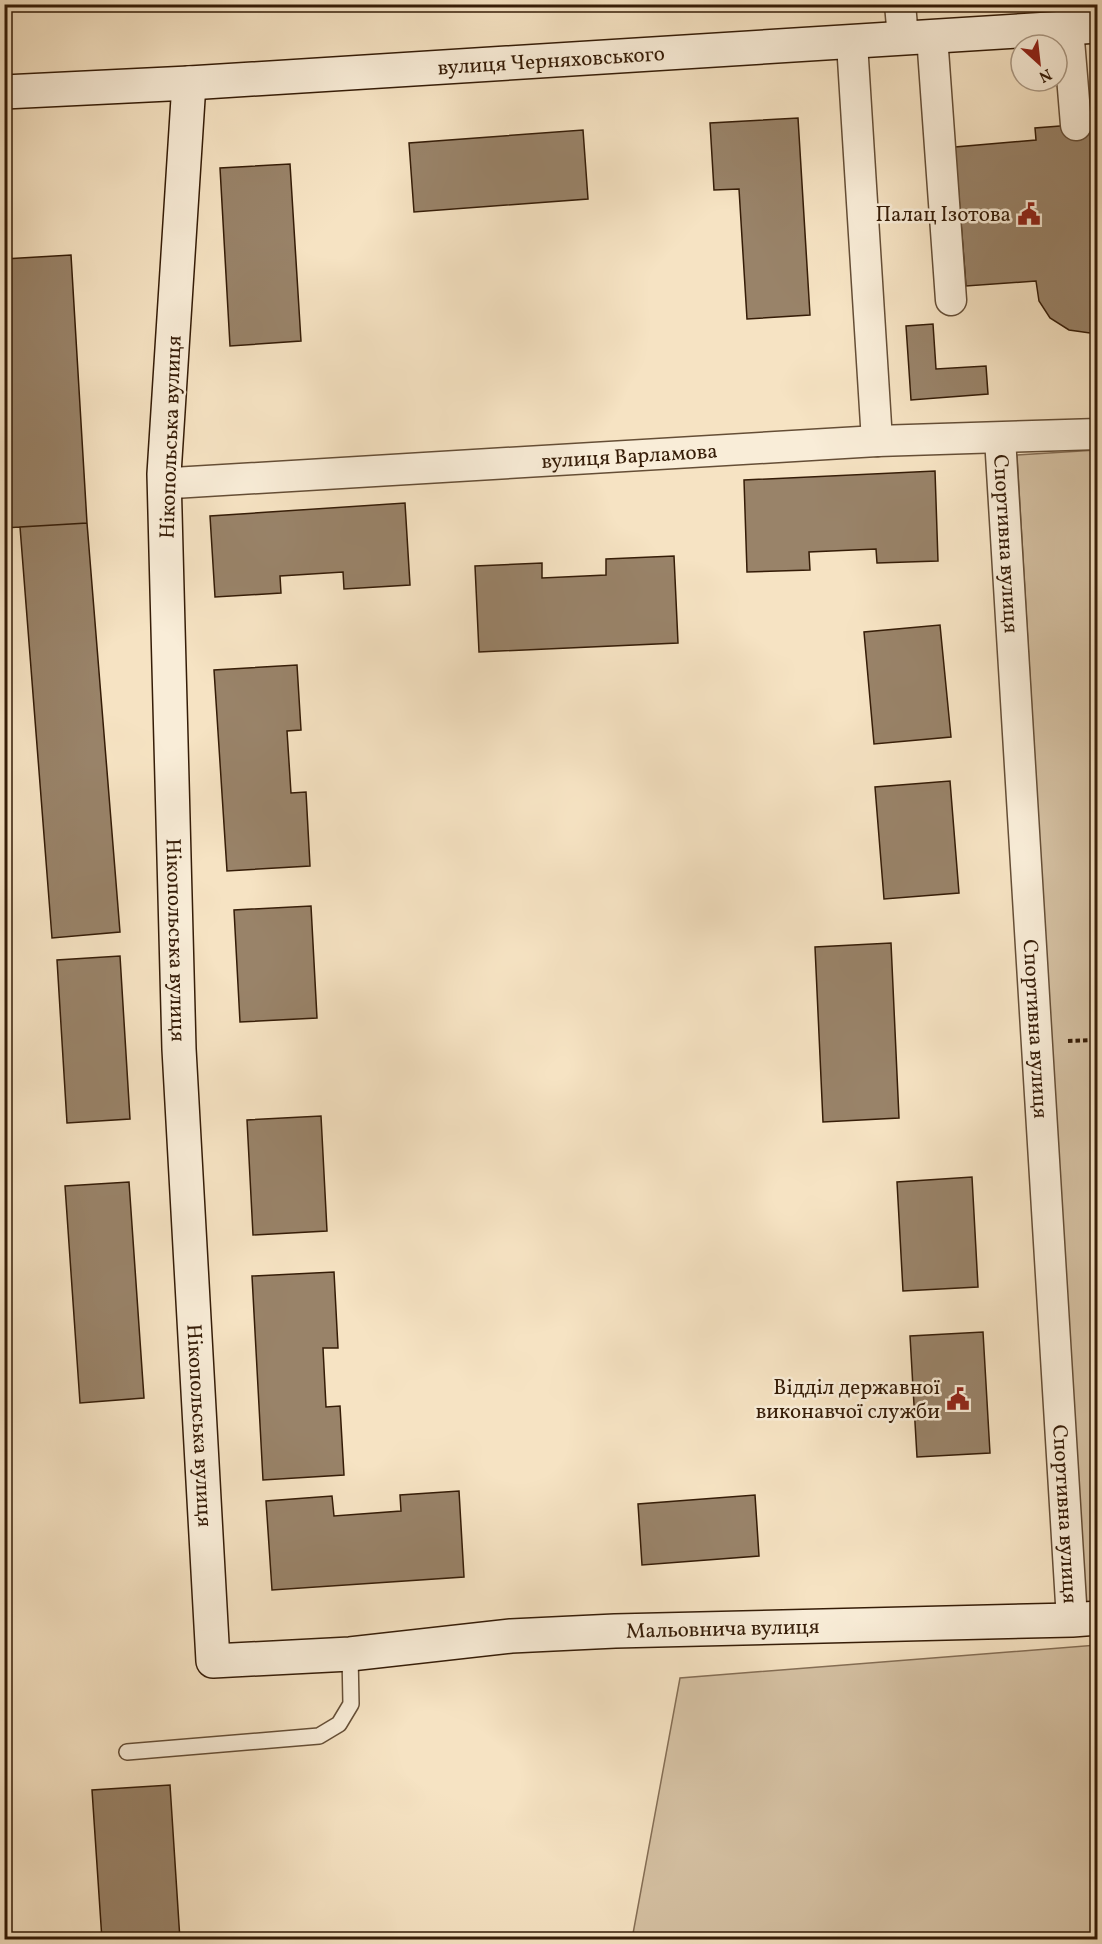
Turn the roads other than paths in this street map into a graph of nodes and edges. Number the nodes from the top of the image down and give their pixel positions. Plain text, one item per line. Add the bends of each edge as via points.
1 (900, 4) edge
2 (1083, 27) edge
3 (917, 37) junction
4 (852, 43) junction
5 (189, 83) junction
6 (4, 92) edge
7 (1076, 125) dead end
8 (951, 300) dead end
9 (1098, 434) edge
10 (1000, 438) junction
11 (877, 441) junction
12 (164, 474) junction
13 (1085, 1619) edge
14 (350, 1654) junction
15 (127, 1752) dead end

1 - 3 street
2 - 3 street, вулиця Черняховського
2 - 7 street
3 - 4 street, вулиця Черняховського
3 - 8 street
4 - 5 street, вулиця Черняховського
4 - 11 street
5 - 6 street, вулиця Черняховського
5 - 12 street, Нікопольська вулиця
9 - 10 street, вулиця Варламова
10 - 11 street, вулиця Варламова
10 - 13 street, Спортивна вулиця
11 - 12 street, вулиця Варламова via 173,483
12 - 14 street, Нікопольська вулиця via 179,1049 213,1661
13 - 14 street, Мальовнича вулиця via 615,1631
14 - 15 lane via 351,1704 339,1724 319,1736

